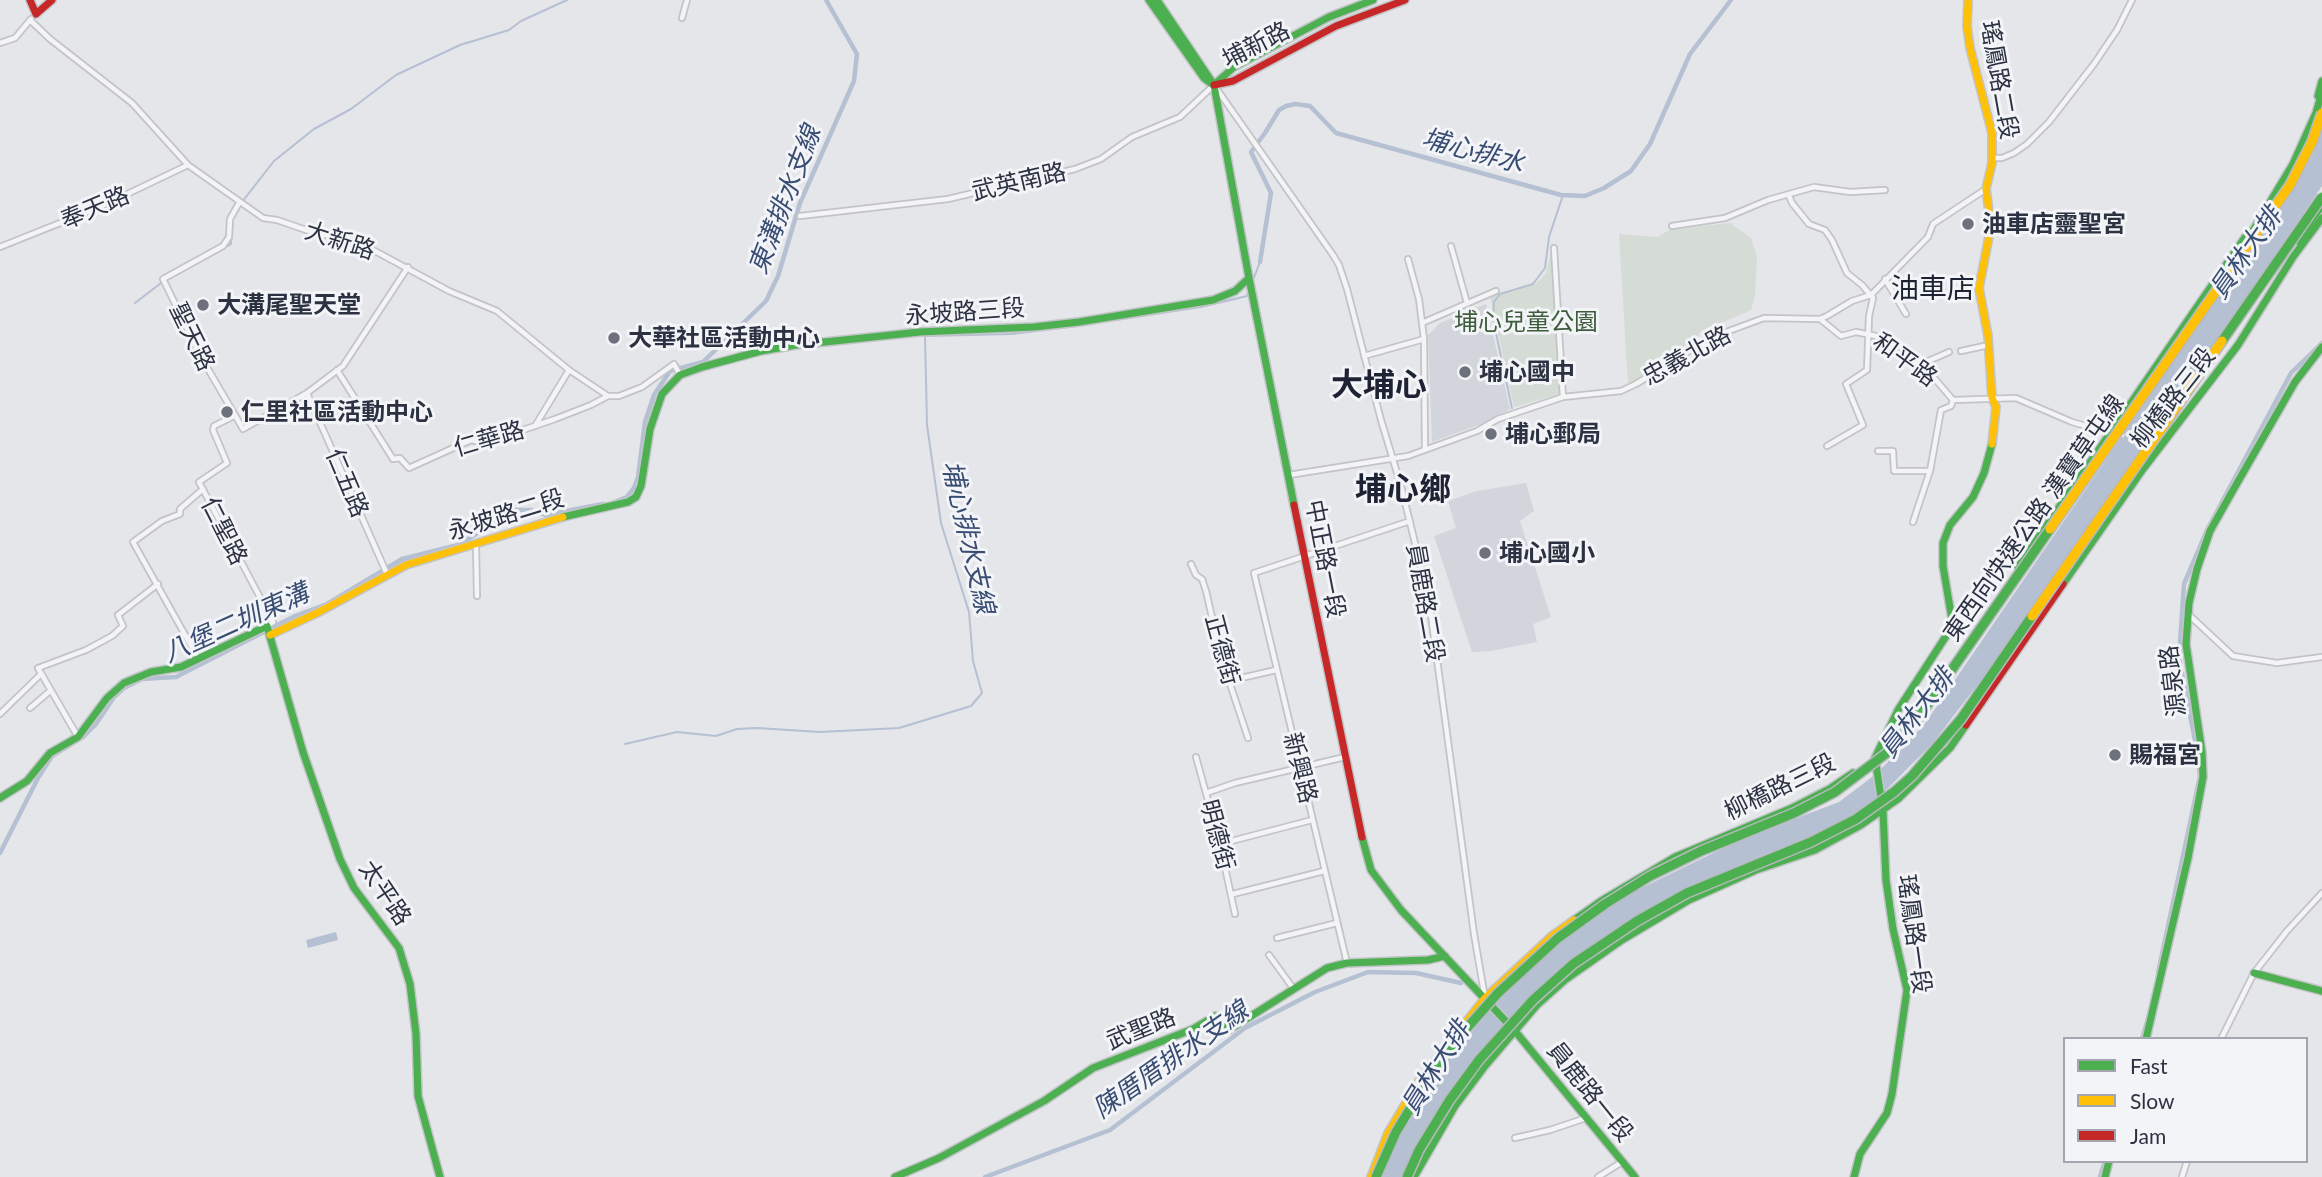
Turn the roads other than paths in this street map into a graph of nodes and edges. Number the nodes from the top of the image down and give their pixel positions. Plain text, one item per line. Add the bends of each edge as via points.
1 (30, 0) edge
2 (52, 0) edge
3 (687, 0) edge
4 (1149, 0) edge
5 (1157, 0) edge
6 (1373, 0) edge
7 (1405, 0) edge
8 (1968, 0) edge
9 (2132, 0) edge
10 (33, 17) junction
11 (682, 18) dead end
12 (0, 43) edge
13 (2322, 80) edge
14 (1214, 85) junction
15 (2322, 92) edge
16 (2322, 113) edge
17 (1992, 158) junction
18 (188, 165) junction
19 (1986, 189) junction
20 (1885, 190) dead end
21 (1790, 196) junction
22 (2322, 197) edge
23 (239, 203) junction
24 (2322, 205) edge
25 (800, 216) dead end
26 (2322, 218) edge
27 (1672, 226) dead end
28 (1451, 246) dead end
29 (0, 247) edge
30 (1554, 248) dead end
31 (2241, 253) junction
32 (1408, 259) dead end
33 (408, 267) junction
34 (1249, 278) junction
35 (1885, 279) junction
36 (1496, 291) dead end
37 (1871, 295) junction
38 (1467, 303) junction
39 (1906, 314) dead end
40 (1820, 319) junction
41 (1422, 323) junction
42 (2232, 325) junction
43 (1868, 333) junction
44 (1424, 340) junction
45 (1989, 345) junction
46 (2322, 347) edge
47 (1961, 351) dead end
48 (1949, 352) dead end
49 (1364, 356) junction
50 (1919, 365) junction
51 (337, 370) junction
52 (569, 370) junction
53 (680, 375) junction
54 (307, 393) junction
55 (608, 396) junction
56 (1563, 397) junction
57 (1992, 398) junction
58 (1954, 400) junction
59 (234, 416) junction
60 (535, 426) junction
61 (2113, 430) junction
62 (2122, 435) dead end
63 (1827, 446) dead end
64 (1425, 450) junction
65 (1878, 451) dead end
66 (1392, 458) junction
67 (1930, 471) junction
68 (1289, 475) junction
69 (203, 489) junction
70 (1410, 521) junction
71 (1913, 523) dead end
72 (476, 545) junction
73 (1305, 557) junction
74 (1191, 564) dead end
75 (387, 574) junction
76 (158, 584) junction
77 (477, 596) dead end
78 (2188, 614) junction
79 (268, 631) junction
80 (2322, 657) edge
81 (198, 659) junction
82 (1276, 670) junction
83 (41, 674) junction
84 (1228, 681) junction
85 (51, 691) junction
86 (30, 708) dead end
87 (0, 714) edge
88 (78, 737) junction
89 (1248, 738) dead end
90 (1196, 757) dead end
91 (1345, 757) junction
92 (1876, 762) junction
93 (1299, 768) junction
94 (1206, 793) junction
95 (0, 798) edge
96 (1882, 811) junction
97 (1312, 820) junction
98 (1220, 844) junction
99 (1324, 872) junction
100 (2322, 893) edge
101 (1233, 894) junction
102 (1235, 914) dead end
103 (1338, 923) junction
104 (1277, 938) dead end
105 (1269, 955) dead end
106 (1445, 956) junction
107 (1347, 963) junction
108 (2254, 973) junction
109 (1293, 988) junction
110 (2322, 991) edge
111 (1488, 1001) junction
112 (1508, 1023) joint
113 (1515, 1031) junction
114 (2146, 1037) edge
115 (2222, 1037) edge
116 (1586, 1118) junction
117 (1515, 1138) dead end
118 (1622, 1162) junction
119 (439, 1177) edge
120 (895, 1177) edge
121 (1371, 1177) edge
122 (1376, 1177) edge
123 (1407, 1177) edge
124 (1415, 1177) edge
125 (1598, 1177) edge
126 (1635, 1177) edge
127 (1854, 1177) edge

1 - 10 main road
2 - 10 main road
3 - 11 street
4 - 14 main road via 1204,78
5 - 14 main road
6 - 14 main road, 埔新路 via 1329,17 1234,67
7 - 14 main road, 埔新路 via 1336,26 1233,81
8 - 17 main road, 瑤鳳路二段 via 1970,48 1992,132
9 - 17 street via 2072,94 2027,144 2014,153
10 - 12 street via 15,38
10 - 18 street, 大新路 via 50,39 132,103
13 - 61 main road, 柳橋路三段 via 2302,138 2280,180
14 - 25 street, 武英南路 via 1180,117 1075,169 948,199
14 - 34 main road, 中正路一段
14 - 49 street, 員鹿路二段 via 1339,265
15 - 31 main road, bridge via 2293,164
16 - 31 main road, 東西向快速公路 漢寶草屯線, bridge via 2290,185
17 - 19 main road, 瑤鳳路二段
18 - 23 street, 大新路
18 - 29 street, 奉天路
19 - 35 street via 1933,224 1928,237
19 - 45 main road, 瑤鳳路二段 via 1991,226 1979,289
20 - 21 street via 1814,187
21 - 27 street via 1725,218
21 - 37 street via 1809,224 1825,230 1847,273
22 - 42 main road, bridge
23 - 33 street, 大新路 via 263,218 362,244
23 - 59 street, 聖天路 via 223,246 165,281
24 - 42 main road, bridge via 2245,314
26 - 96 main road, 柳橋路三段 via 2238,345 2143,469 1950,748
28 - 38 street
30 - 56 street
31 - 122 main road, 東西向快速公路 漢寶草屯線, bridge via 1932,699 1888,752 1817,802 1650,876 1558,938 1498,993 1458,1038 1396,1132
32 - 41 street
33 - 51 street
33 - 52 street, 大新路 via 449,292 497,311
34 - 53 main road, 永坡路三段 via 1235,291 1190,304 1034,327 920,332 796,345 724,360
34 - 68 main road, 中正路一段
35 - 37 street
35 - 39 street
36 - 38 street
37 - 40 street
37 - 43 street
38 - 41 street
40 - 43 street, 和平路 via 1841,337
40 - 56 street, 忠義北路 via 1764,318 1710,338 1621,391
41 - 44 street
42 - 123 main road, bridge via 1961,719 1912,776 1856,819 1678,898 1573,964 1479,1060 1419,1150
43 - 50 street, 和平路
43 - 63 street via 1867,370 1846,384 1863,425
44 - 49 street
44 - 64 street
45 - 47 street
45 - 57 main road, 瑤鳳路二段
46 - 78 main road, 源泉路 via 2295,382 2210,531
48 - 50 street
49 - 66 street, 員鹿路二段
50 - 58 street, 和平路
51 - 54 street
51 - 60 street, 仁華路 via 393,459 400,458 409,468 471,440 485,443
52 - 55 street, 大新路
52 - 60 street
53 - 55 street via 674,364 642,387
53 - 72 main road, 永坡路二段 via 657,404 636,497
54 - 59 street via 247,428 240,428
54 - 75 street, 仁五路
55 - 60 street, 仁華路
56 - 64 street, 忠義北路
57 - 58 street, 和平路
57 - 61 street, 和平路 via 2016,398 2072,422
57 - 92 main road, 瑤鳳路二段 via 1996,407 1993,438 1984,473 1973,497 1950,525 1944,543 1942,566 1950,631 1898,710
58 - 67 street via 1941,410
59 - 69 street, 仁聖路 via 214,426 227,463 199,482
61 - 62 street, 和平路
61 - 92 main road, 柳橋路三段 via 1928,698
64 - 66 street, 忠義北路
65 - 67 street via 1893,451 1894,471
66 - 68 street, 忠義北路
66 - 70 street, 員鹿路二段
67 - 71 street
68 - 73 main road, 中正路一段
69 - 76 street via 180,514 133,542
69 - 79 street, 仁聖路 via 273,622
70 - 73 street
70 - 111 street, 員鹿路二段 via 1429,600 1474,934
72 - 75 main road, 永坡路二段
72 - 77 street
73 - 82 street, 新興路 via 1254,573
73 - 91 main road, 中正路一段
74 - 84 street, 正德街 via 1206,591
75 - 79 main road, 永坡路二段 via 317,613
76 - 81 street
76 - 83 street via 118,615 123,626 112,636 38,668
78 - 80 street via 2233,656 2277,663
78 - 114 main road, 源泉路 via 2186,644 2203,777 2189,858
79 - 81 main road, 永坡路二段
79 - 119 main road, 太平路 via 340,859 354,888 399,948 410,984 418,1096
81 - 88 main road, 永坡路二段 via 124,683
82 - 84 street
82 - 93 street, 新興路
83 - 85 street
83 - 87 street
84 - 89 street, 正德街
85 - 86 street
85 - 88 street
88 - 95 main road via 50,752 27,781
90 - 94 street, 明德街
91 - 93 street
91 - 106 main road, 中正路一段 via 1371,870
92 - 96 main road, 瑤鳳路一段
92 - 111 main road, 柳橋路三段 via 1792,808 1675,857 1601,901 1553,936
93 - 94 street
93 - 97 street, 新興路
94 - 98 street, 明德街
96 - 113 main road, 柳橋路三段 via 1815,850 1726,882 1663,914 1565,980
96 - 127 main road, 瑤鳳路一段 via 1886,880 1907,990 1887,1113 1860,1154
97 - 98 street
97 - 99 street, 新興路
98 - 101 street, 明德街
99 - 101 street
99 - 103 street, 新興路
100 - 108 street
101 - 102 street, 明德街
103 - 104 street
103 - 107 street, 新興路
105 - 109 street
106 - 107 main road, 武聖路
106 - 111 main road, 中正路一段
107 - 109 main road, 武聖路 via 1327,968
108 - 110 main road
108 - 115 street
109 - 120 main road, 武聖路 via 1229,1030 1215,1016 1093,1068 1044,1101
111 - 112 main road, 中正路一段
111 - 121 main road, 柳橋路三段 via 1419,1081 1388,1133
112 - 113 main road, 員鹿路一段
113 - 116 main road, 員鹿路一段
113 - 124 main road, 柳橋路三段 via 1455,1106
116 - 117 street
116 - 118 main road, 員鹿路一段
118 - 125 street
118 - 126 main road, 員鹿路一段

